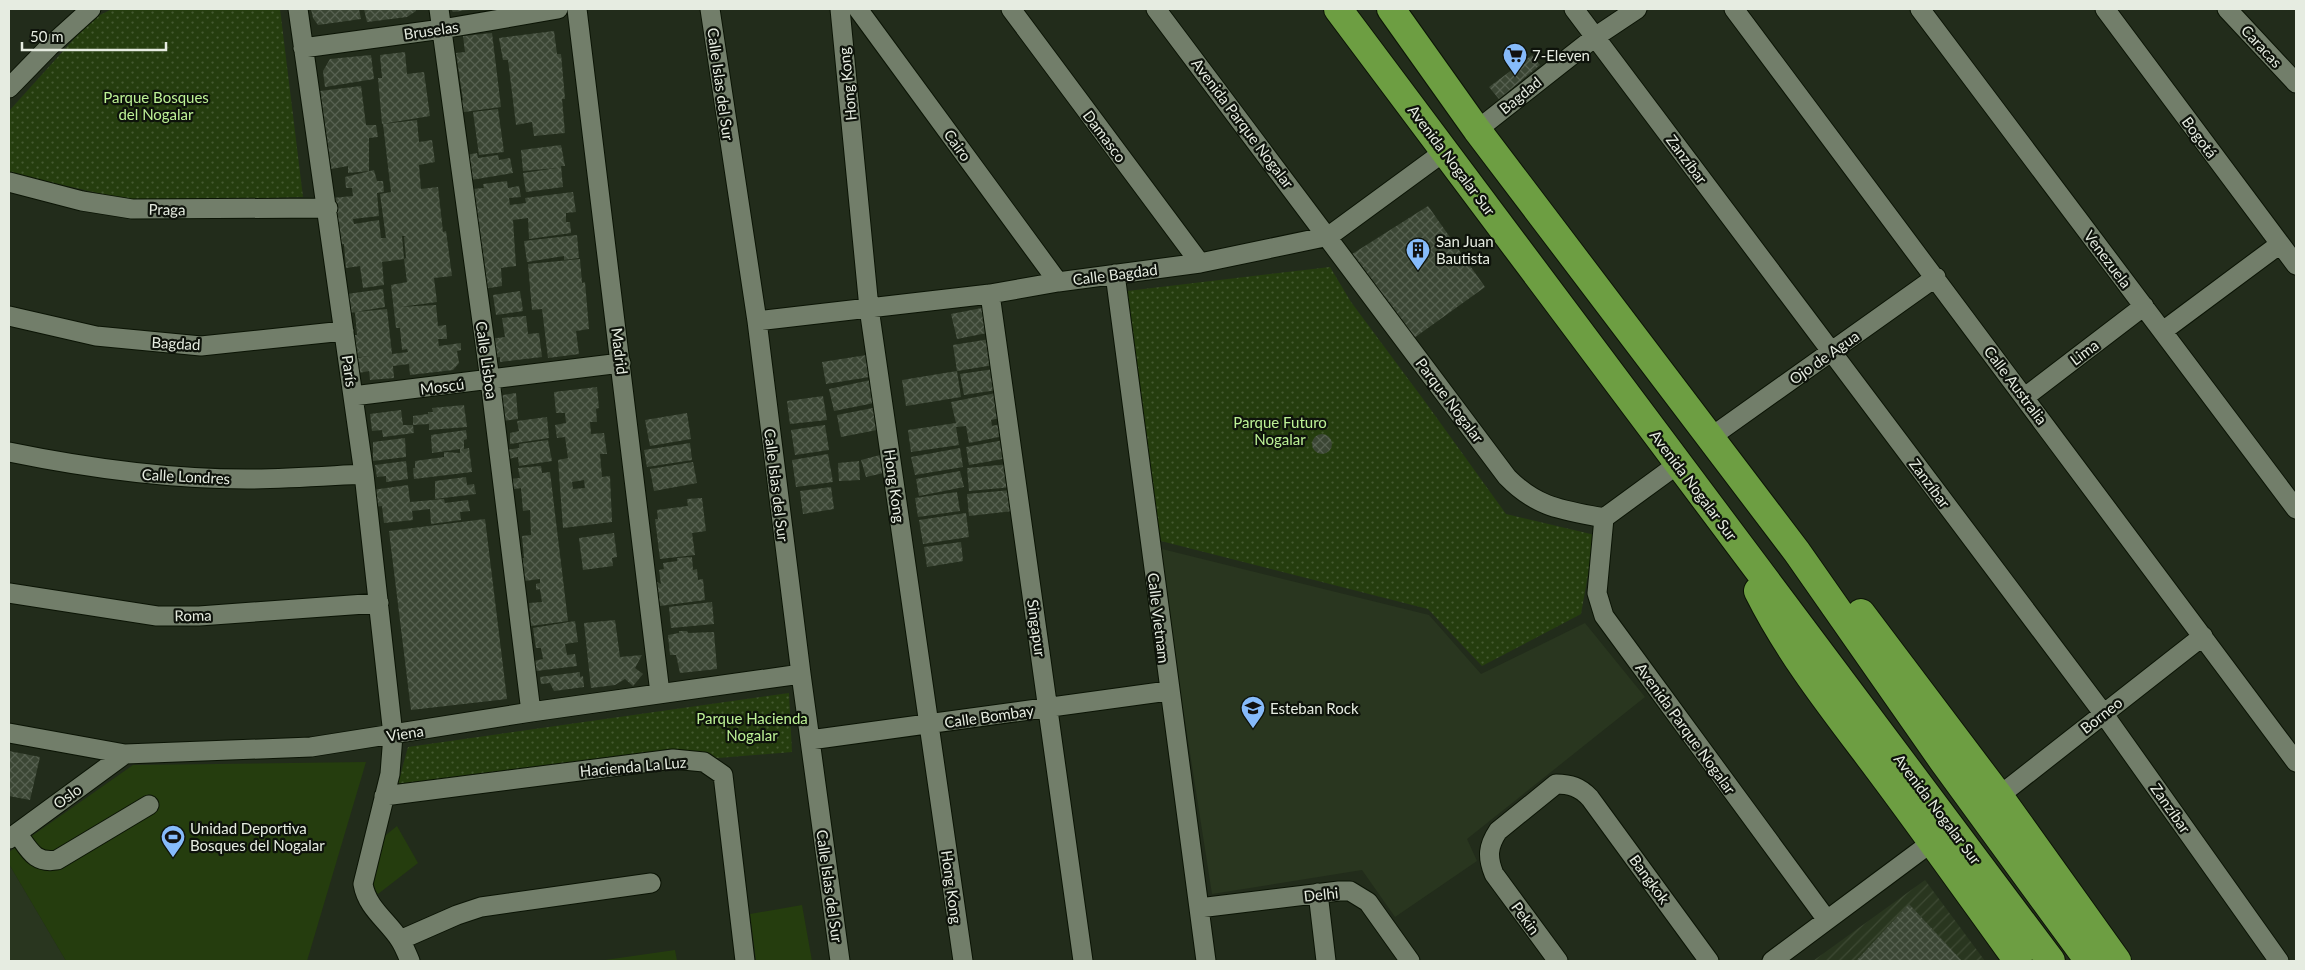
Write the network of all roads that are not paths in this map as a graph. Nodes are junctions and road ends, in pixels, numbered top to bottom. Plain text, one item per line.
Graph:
1 (91, 9) edge
2 (298, 9) edge
3 (439, 9) edge
4 (558, 9) edge
5 (577, 9) edge
6 (710, 9) edge
7 (840, 9) edge
8 (858, 9) edge
9 (1011, 9) edge
10 (1156, 9) edge
11 (1338, 9) edge
12 (1391, 9) edge
13 (1574, 9) edge
14 (1636, 9) edge
15 (1734, 9) edge
16 (1920, 9) edge
17 (2105, 9) edge
18 (2227, 9) edge
19 (442, 29) junction
20 (1595, 37) junction
21 (304, 48) junction
22 (2296, 83) edge
23 (9, 88) edge
24 (1477, 130) junction
25 (1445, 151) junction
26 (9, 182) edge
27 (328, 208) junction
28 (1329, 236) junction
29 (2280, 244) junction
30 (1200, 263) junction
31 (2296, 265) edge
32 (1115, 274) junction
33 (1936, 277) junction
34 (1058, 282) junction
35 (990, 294) junction
36 (2144, 306) junction
37 (869, 308) junction
38 (9, 316) edge
39 (756, 321) junction
40 (344, 331) junction
41 (2162, 331) junction
42 (1831, 352) junction
43 (621, 364) junction
44 (490, 380) junction
45 (353, 396) junction
46 (2025, 397) junction
47 (1711, 437) junction
48 (9, 452) edge
49 (1678, 464) junction
50 (364, 474) junction
51 (2296, 509) edge
52 (1604, 518) junction
53 (1742, 550) junction
54 (1797, 552) junction
55 (9, 593) edge
56 (379, 603) junction
57 (2203, 636) junction
58 (801, 674) junction
59 (1168, 692) junction
60 (660, 693) junction
61 (1048, 708) junction
62 (531, 712) junction
63 (2103, 713) junction
64 (929, 724) junction
65 (9, 733) edge
66 (394, 735) junction
67 (810, 740) junction
68 (125, 754) junction
69 (2296, 762) edge
70 (384, 796) junction
71 (1999, 796) junction
72 (1590, 798) joint
73 (149, 805) dead end
74 (13, 836) edge
75 (1932, 842) junction
76 (651, 883) dead end
77 (1318, 893) junction
78 (1199, 908) junction
79 (2024, 912) dead end
80 (1828, 920) junction
81 (400, 940) junction
82 (2109, 960) edge
83 (410, 961) edge
84 (745, 961) edge
85 (840, 961) edge
86 (963, 961) edge
87 (1083, 961) edge
88 (1206, 961) edge
89 (1326, 961) edge
90 (1410, 961) edge
91 (1558, 961) edge
92 (1709, 961) edge
93 (1772, 961) edge
94 (2018, 961) edge
95 (2051, 961) edge
96 (2064, 961) edge
97 (2279, 961) edge

1 - 23 street
2 - 21 street, París
3 - 19 street, Calle Lisboa
4 - 19 street, Bruselas
5 - 43 street, Madrid
6 - 39 street, Calle Islas del Sur
7 - 37 street, Hong Kong
8 - 34 street, Cairo
9 - 30 street, Damasco
10 - 28 street, Avenida Parque Nogalar
11 - 25 highway, Avenida Nogalar Sur
12 - 24 highway, Avenida Nogalar Sur
13 - 20 street, Zanzíbar
14 - 20 street, Bagdad
15 - 33 street, Calle Australia
16 - 36 street, Venezuela
17 - 29 street, Bogotá
18 - 22 street, Caracas
19 - 21 street, Bruselas
19 - 44 street, Calle Lisboa
20 - 24 street, Bagdad
20 - 42 street, Zanzíbar
21 - 27 street, París
24 - 47 highway, Avenida Nogalar Sur
25 - 28 street, Calle Bagdad
25 - 49 highway, Avenida Nogalar Sur
26 - 27 street, Praga
27 - 40 street, París
28 - 30 street, Calle Bagdad
28 - 52 street, Parque Nogalar
29 - 31 street, Bogotá
29 - 41 street
30 - 32 street, Calle Bagdad
32 - 34 street, Calle Bagdad
32 - 59 street, Calle Vietnam
33 - 42 street, Ojo de Agua
33 - 46 street, Calle Australia
34 - 35 street, Calle Bagdad
35 - 37 street, Calle Bagdad
35 - 61 street, Singapur
36 - 41 street, Venezuela
36 - 46 street, Lima
37 - 39 street, Calle Bagdad
37 - 64 street, Hong Kong
38 - 40 street, Bagdad
39 - 58 street, Calle Islas del Sur
40 - 45 street, París
41 - 51 street, Venezuela
42 - 47 street, Ojo de Agua
42 - 63 street, Zanzíbar
43 - 44 street, Moscú
43 - 60 street, Madrid
44 - 45 street, Moscú
44 - 62 street, Calle Lisboa
45 - 50 street, París
46 - 57 street, Calle Australia
47 - 54 highway, Avenida Nogalar Sur
48 - 50 street, Calle Londres
49 - 52 street
49 - 53 highway, Avenida Nogalar Sur
50 - 56 street, París
52 - 80 street, Avenida Parque Nogalar
53 - 75 highway
53 - 95 highway, Avenida Nogalar Sur
54 - 71 highway
54 - 82 highway, Avenida Nogalar Sur
55 - 56 street, Roma
56 - 66 street, París
57 - 63 street, Borneo
57 - 69 street, Calle Australia
58 - 60 street, Viena
58 - 67 street, Calle Islas del Sur
59 - 61 street, Calle Bombay
59 - 78 street, Calle Vietnam
60 - 62 street, Viena
61 - 64 street, Calle Bombay
61 - 87 street, Singapur
62 - 66 street, Viena
63 - 71 street, Borneo
63 - 97 street, Zanzíbar
64 - 67 street, Calle Bombay
64 - 86 street, Hong Kong
65 - 68 street, Viena
66 - 68 street, Viena
66 - 70 street
67 - 85 street, Calle Islas del Sur
68 - 74 street, Oslo
70 - 81 street
70 - 84 street, Hacienda La Luz
71 - 82 highway
72 - 91 street, Pekin
72 - 92 street, Bangkok
73 - 74 street
75 - 80 street
75 - 94 highway
76 - 81 street
77 - 78 street, Delhi
77 - 89 street
77 - 90 street, Delhi
78 - 88 street, Calle Vietnam
79 - 96 street
80 - 93 street
81 - 83 street

